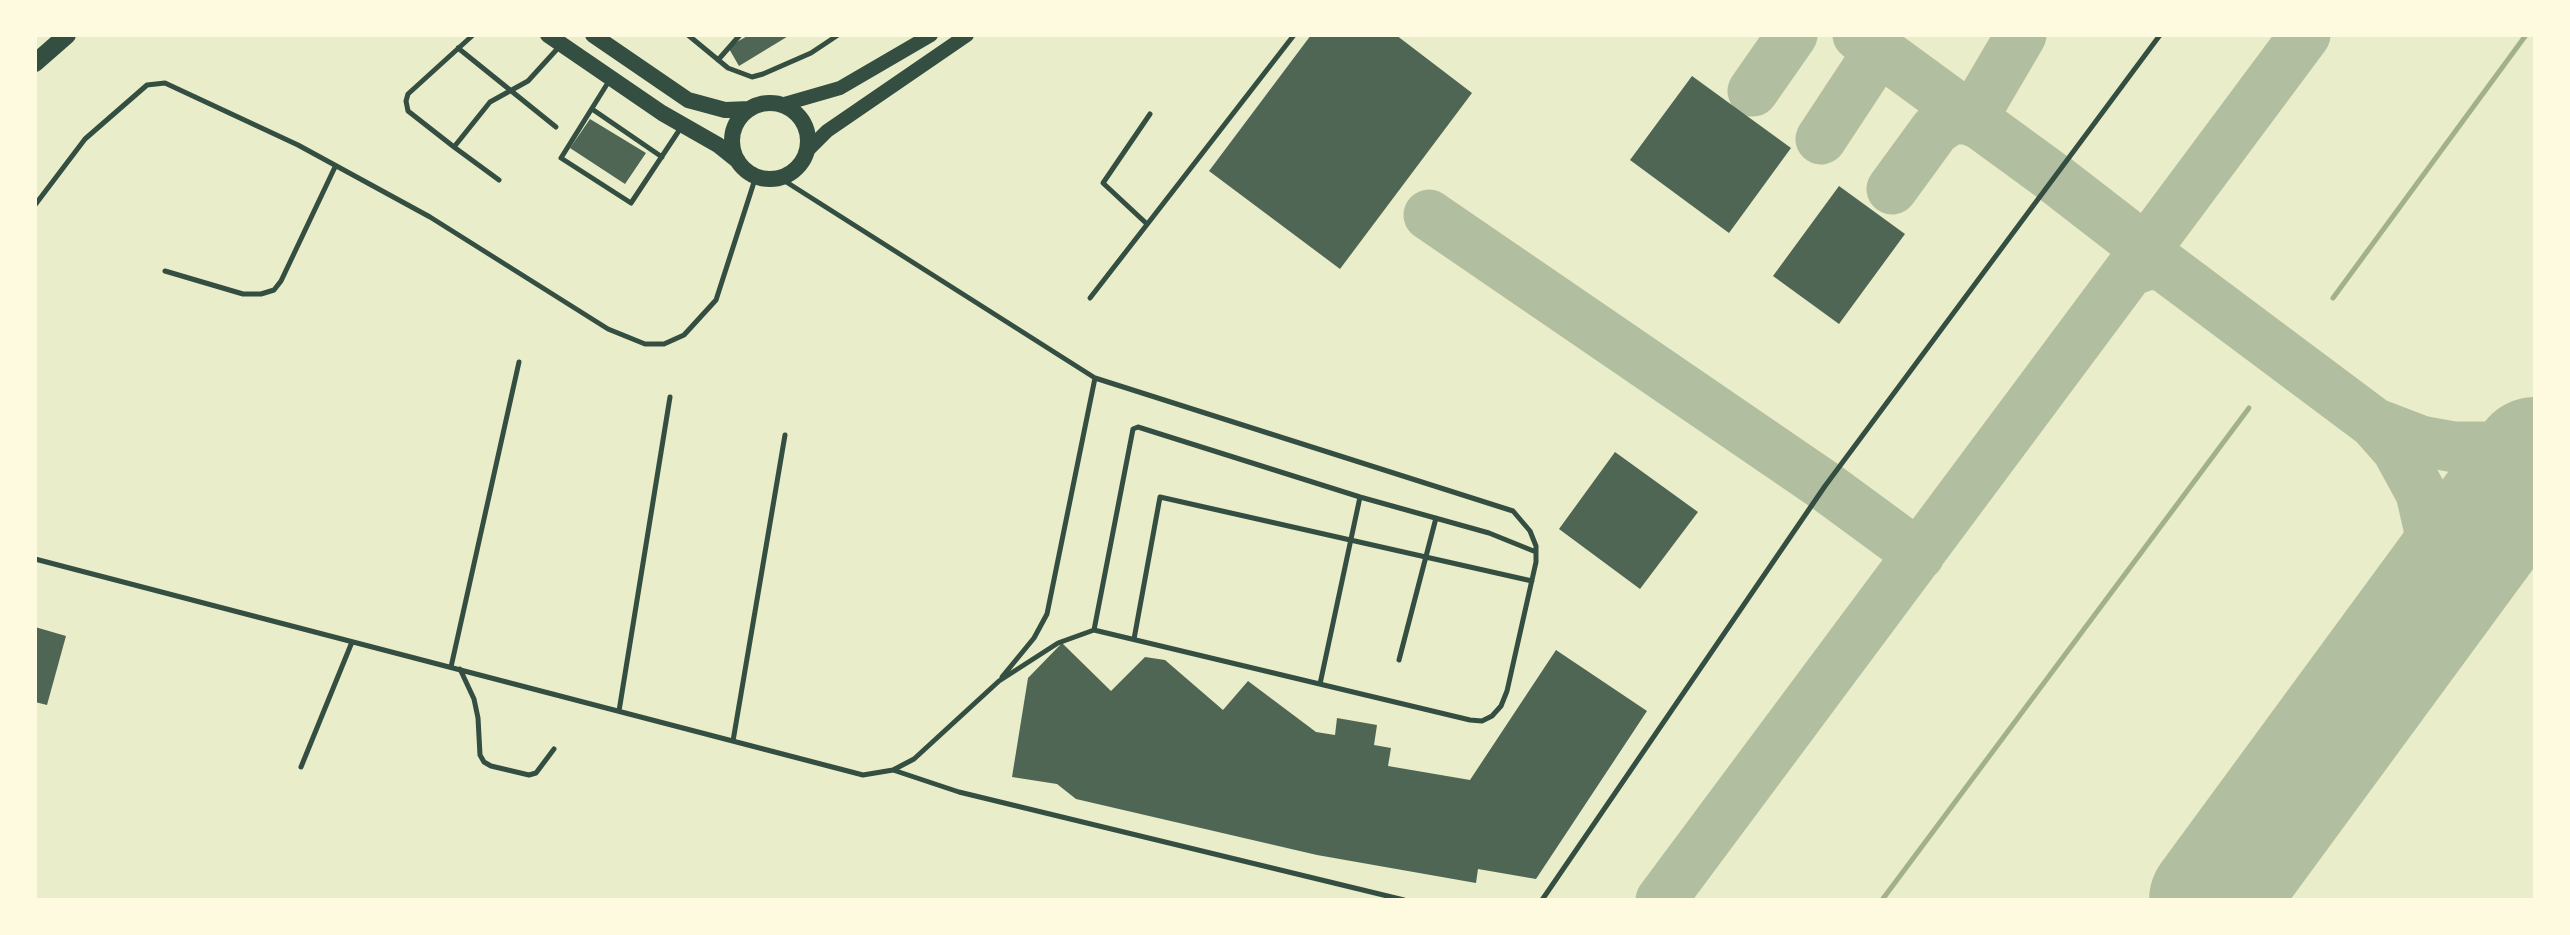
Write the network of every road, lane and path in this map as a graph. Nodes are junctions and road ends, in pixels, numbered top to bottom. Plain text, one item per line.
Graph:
1 (66, 35) edge
2 (473, 35) edge
3 (593, 35) edge
4 (688, 35) edge
5 (740, 35) edge
6 (838, 35) edge
7 (931, 35) edge
8 (967, 35) edge
9 (1294, 35) edge
10 (2160, 35) edge
11 (555, 40) edge
12 (458, 48) junction
13 (718, 60) junction
14 (35, 63) edge
15 (611, 78) junction
16 (511, 91) junction
17 (781, 105) junction
18 (592, 109) junction
19 (750, 109) junction
20 (1150, 114) dead end
21 (682, 126) junction
22 (556, 127) dead end
23 (454, 147) junction
24 (807, 151) junction
25 (662, 157) junction
26 (741, 164) junction
27 (335, 167) junction
28 (756, 176) junction
29 (780, 178) junction
30 (499, 180) dead end
31 (35, 205) edge
32 (1147, 224) junction
33 (165, 271) dead end
34 (1090, 298) dead end
35 (519, 362) dead end
36 (1095, 378) junction
37 (670, 397) dead end
38 (785, 435) dead end
39 (1360, 497) junction
40 (1436, 518) junction
41 (1350, 541) junction
42 (1536, 552) junction
43 (1426, 557) junction
44 (35, 559) edge
45 (1532, 581) junction
46 (1094, 630) junction
47 (1134, 639) junction
48 (352, 642) junction
49 (1399, 660) dead end
50 (452, 667) junction
51 (460, 669) junction
52 (999, 681) junction
53 (1320, 684) junction
54 (619, 711) junction
55 (733, 741) junction
56 (554, 749) dead end
57 (301, 767) dead end
58 (893, 770) junction
59 (1404, 900) edge
60 (1542, 900) edge

1 - 14 highway
2 - 12 lane
3 - 19 main road
4 - 13 lane
5 - 13 lane
6 - 13 lane
7 - 17 main road
8 - 24 main road
9 - 32 lane
10 - 60 lane
11 - 15 main road
11 - 16 lane
12 - 16 lane
12 - 23 lane
15 - 18 lane
15 - 21 main road
16 - 22 lane
16 - 23 lane
17 - 19 main road
17 - 24 main road
18 - 25 lane
18 - 25 lane
19 - 26 main road
20 - 32 lane
21 - 25 lane
21 - 26 main road
23 - 30 lane
24 - 29 main road
26 - 28 main road
27 - 28 lane
27 - 31 lane
27 - 33 lane
28 - 29 main road
29 - 36 lane
32 - 34 lane
35 - 50 lane
36 - 42 lane
36 - 52 lane
37 - 54 lane
38 - 55 lane
39 - 40 lane
39 - 41 lane
39 - 46 lane
40 - 42 lane
40 - 43 lane
41 - 43 lane
41 - 47 lane
41 - 53 lane
42 - 45 lane
43 - 45 lane
43 - 49 lane
44 - 48 lane
45 - 53 lane
46 - 47 lane
46 - 52 lane
47 - 53 lane
48 - 50 lane
48 - 57 lane
50 - 51 lane
51 - 54 lane
51 - 56 lane
52 - 58 lane
54 - 55 lane
55 - 58 lane
58 - 59 lane

